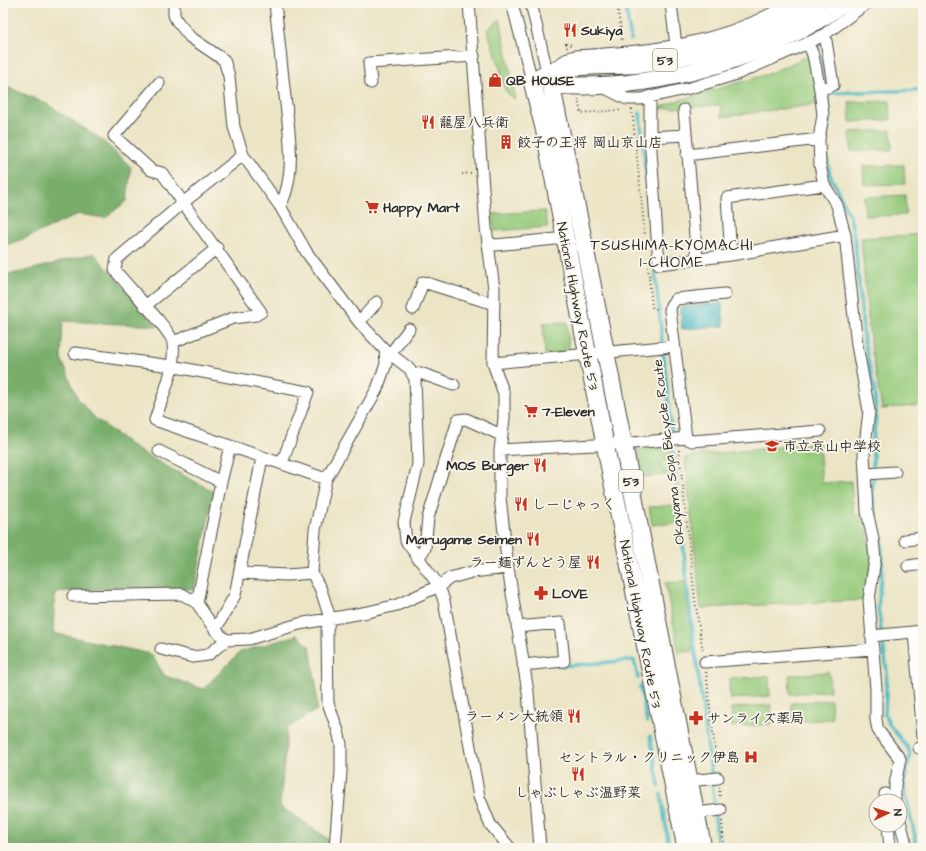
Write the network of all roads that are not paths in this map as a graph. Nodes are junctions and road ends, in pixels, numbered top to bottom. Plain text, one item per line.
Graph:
1 (174, 3) edge
2 (275, 3) edge
3 (469, 3) edge
4 (512, 3) edge
5 (531, 3) edge
6 (671, 3) edge
7 (816, 3) edge
8 (844, 3) edge
9 (867, 3) edge
10 (807, 29) edge
11 (676, 46) junction
12 (474, 56) junction
13 (549, 78) junction
14 (532, 81) junction
15 (159, 83) dead end
16 (371, 84) dead end
17 (599, 85) junction
18 (575, 87) junction
19 (824, 89) junction
20 (650, 96) junction
21 (684, 110) dead end
22 (557, 114) junction
23 (685, 135) junction
24 (650, 137) junction
25 (819, 139) junction
26 (243, 155) junction
27 (687, 155) junction
28 (824, 185) junction
29 (184, 202) junction
30 (280, 206) junction
31 (845, 234) junction
32 (566, 238) junction
33 (488, 242) junction
34 (217, 248) junction
35 (731, 255) junction
36 (697, 260) junction
37 (725, 294) dead end
38 (377, 302) dead end
39 (494, 304) junction
40 (145, 306) junction
41 (413, 309) dead end
42 (359, 322) junction
43 (409, 329) dead end
44 (174, 342) junction
45 (665, 347) junction
46 (388, 352) junction
47 (605, 352) junction
48 (75, 353) dead end
49 (588, 355) junction
50 (492, 363) junction
51 (171, 366) junction
52 (412, 374) junction
53 (454, 385) dead end
54 (820, 431) dead end
55 (501, 435) junction
56 (677, 439) junction
57 (624, 443) junction
58 (605, 444) junction
59 (230, 446) junction
60 (500, 450) junction
61 (160, 451) dead end
62 (262, 458) junction
63 (282, 463) junction
64 (895, 472) dead end
65 (870, 474) junction
66 (326, 479) junction
67 (220, 482) junction
68 (923, 538) edge
69 (905, 540) dead end
70 (418, 559) junction
71 (923, 564) edge
72 (908, 566) dead end
73 (508, 568) junction
74 (240, 573) junction
75 (312, 573) junction
76 (439, 586) junction
77 (73, 596) dead end
78 (197, 603) junction
79 (330, 618) junction
80 (517, 627) junction
81 (215, 630) junction
82 (919, 631) edge
83 (872, 636) junction
84 (226, 640) junction
85 (161, 649) dead end
86 (873, 650) junction
87 (705, 662) road end
88 (523, 665) junction
89 (923, 736) edge
90 (714, 778) road end
91 (688, 781) junction
92 (895, 793) edge
93 (717, 810) road end
94 (696, 813) junction
95 (889, 833) edge
96 (903, 833) edge
97 (336, 848) edge
98 (510, 848) edge
99 (540, 848) edge
100 (686, 848) edge
101 (703, 848) edge
102 (890, 848) edge
103 (907, 848) edge

1 - 26 street
2 - 30 street
3 - 12 street
4 - 14 street
5 - 13 street
6 - 11 street
7 - 10 highway, 53
8 - 10 highway, 53
9 - 10 street
10 - 11 street
10 - 13 highway, 53
10 - 17 highway, 53
10 - 19 street
10 - 19 street
10 - 20 street
11 - 13 street
12 - 16 street
12 - 33 street
13 - 14 highway, 53
13 - 18 highway, 53
13 - 22 highway, 53
14 - 32 highway, National Highway Route 53 / 53
15 - 29 street
17 - 18 highway, 53
17 - 20 street
18 - 22 highway
19 - 25 street
20 - 24 street
21 - 23 street
22 - 47 highway, National Highway Route 53 / 53
23 - 24 street
23 - 27 street
24 - 36 street
25 - 27 street
25 - 28 street
26 - 29 street
26 - 30 street
27 - 36 street
28 - 31 street
28 - 35 street
29 - 34 street
29 - 40 street
30 - 42 street
31 - 35 street
31 - 65 street
32 - 33 street
32 - 49 highway, National Highway Route 53 / 53
33 - 39 street
34 - 40 street
34 - 44 street
35 - 36 street
37 - 45 street
38 - 42 street
39 - 41 street
39 - 50 street
40 - 44 street
42 - 46 street
43 - 46 street
44 - 51 street
45 - 47 street
45 - 56 street
46 - 52 street
46 - 66 street
47 - 49 street
47 - 57 highway, National Highway Route 53 / 53
48 - 51 street
49 - 50 street
49 - 58 highway, National Highway Route 53 / 53
50 - 55 street
51 - 59 street
51 - 63 street
52 - 53 street
52 - 70 street
54 - 56 street
55 - 60 street
55 - 70 street
56 - 57 street
57 - 58 street
57 - 91 highway, National Highway Route 53 / 53
58 - 60 street
58 - 100 highway, National Highway Route 53 / 53
59 - 62 street
59 - 67 street
60 - 73 street
61 - 67 street
62 - 63 street
62 - 74 street
63 - 66 street
64 - 65 street
65 - 83 street
66 - 75 street
67 - 78 street
68 - 69 street
70 - 76 street
71 - 72 street
73 - 76 street
73 - 80 street
74 - 75 street
74 - 81 street
75 - 79 street
76 - 79 street
76 - 98 street
77 - 78 street
78 - 81 street
79 - 84 street
79 - 97 street
80 - 88 street
80 - 88 street
81 - 84 street
82 - 83 street
82 - 89 street
83 - 86 street
84 - 85 street
86 - 87 street
86 - 92 street
88 - 99 street
90 - 91 street
91 - 94 highway, National Highway Route 53 / 53
93 - 94 street
94 - 101 highway, National Highway Route 53 / 53
95 - 102 street
96 - 103 street

